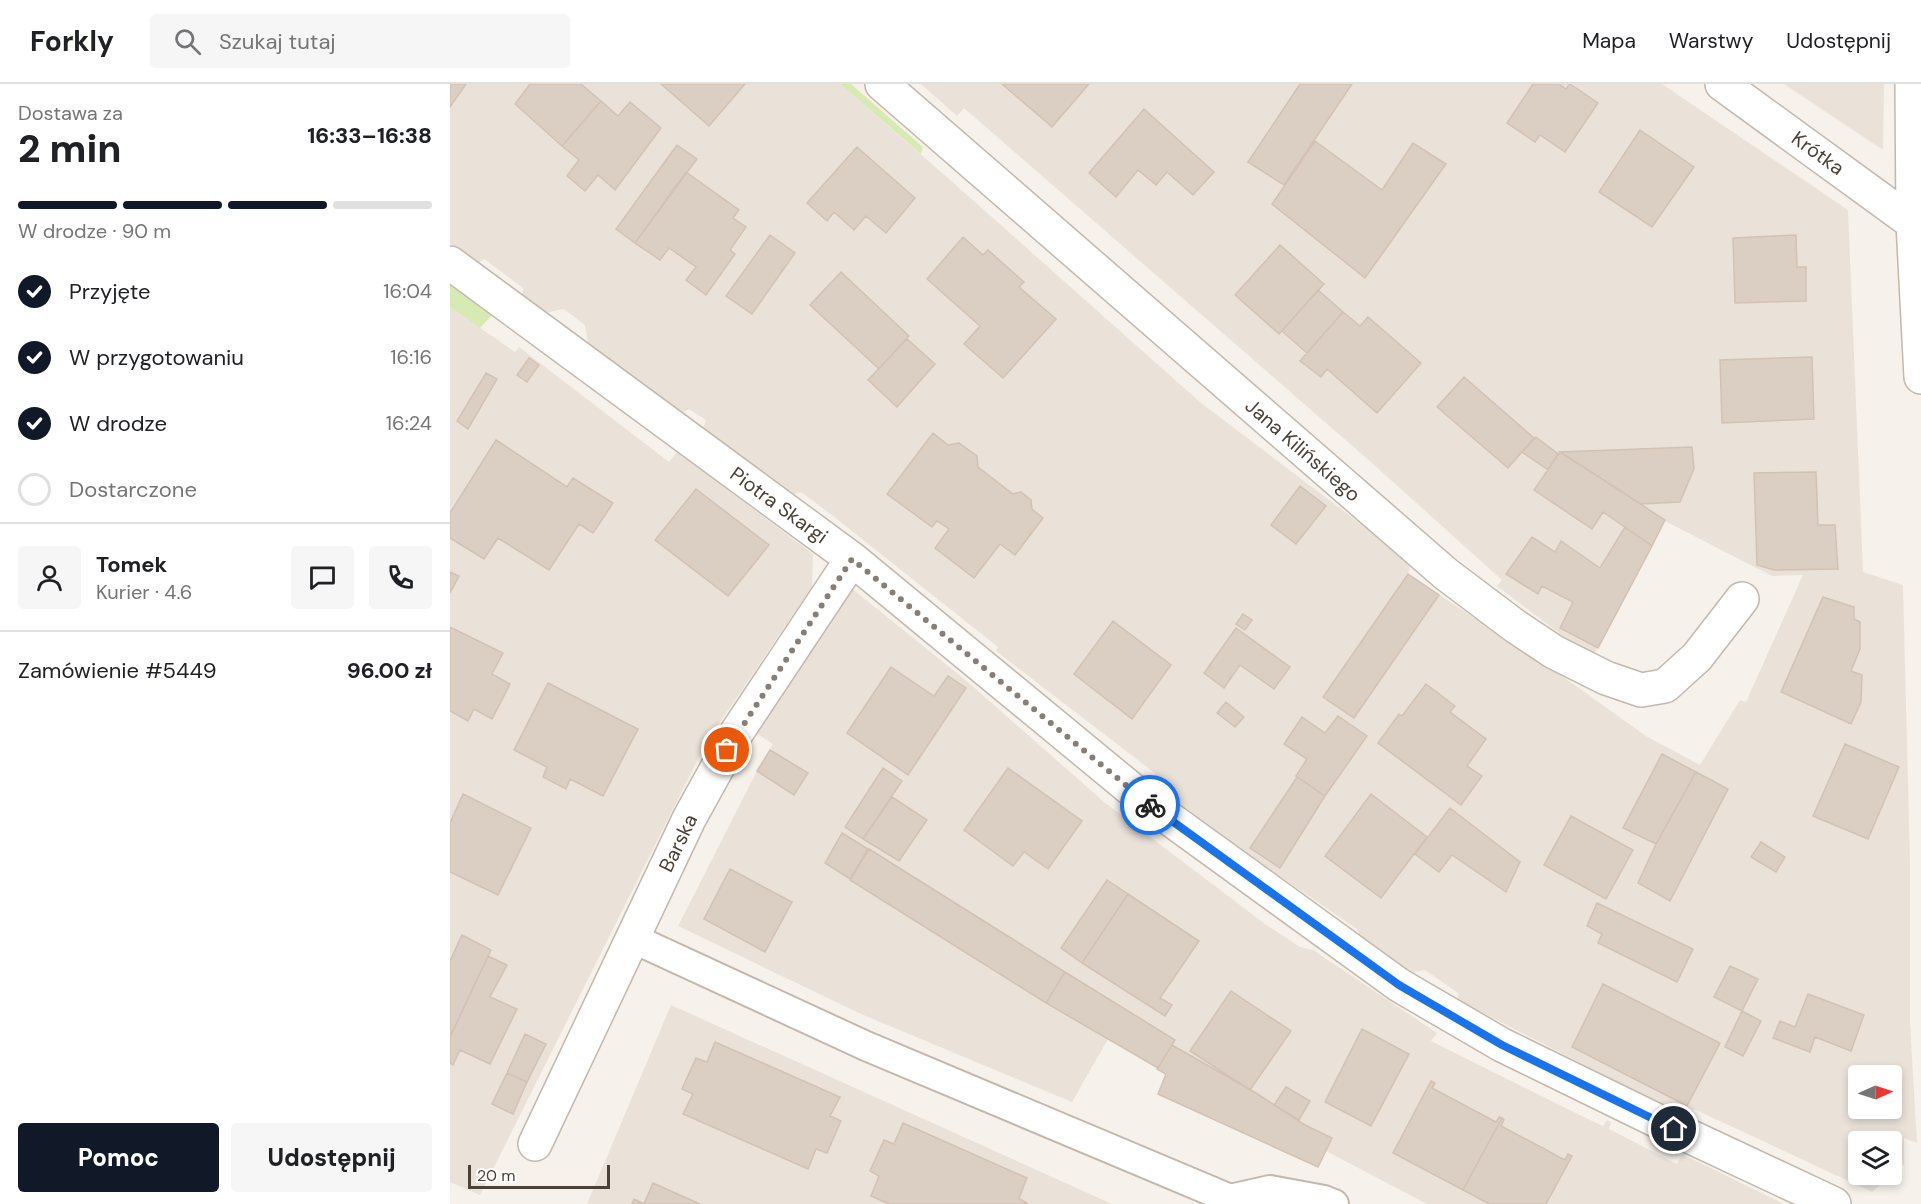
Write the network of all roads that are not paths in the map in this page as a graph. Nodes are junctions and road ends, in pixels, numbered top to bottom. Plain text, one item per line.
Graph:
1 (882, 84) edge
2 (1722, 84) edge
3 (1912, 84) edge
4 (1913, 222) junction
5 (450, 263) edge
6 (1921, 377) edge
7 (852, 559) junction
8 (1742, 599) dead end
9 (632, 938) junction
10 (535, 1144) dead end
11 (1334, 1204) edge
12 (1834, 1204) edge

1 - 8 street, Jana Kilińskiego
2 - 4 street, Krótka
3 - 4 street
4 - 6 street
5 - 7 street, Piotra Skargi
7 - 9 street, Barska
7 - 12 street, Piotra Skargi
9 - 10 street, Barska
9 - 11 lane

